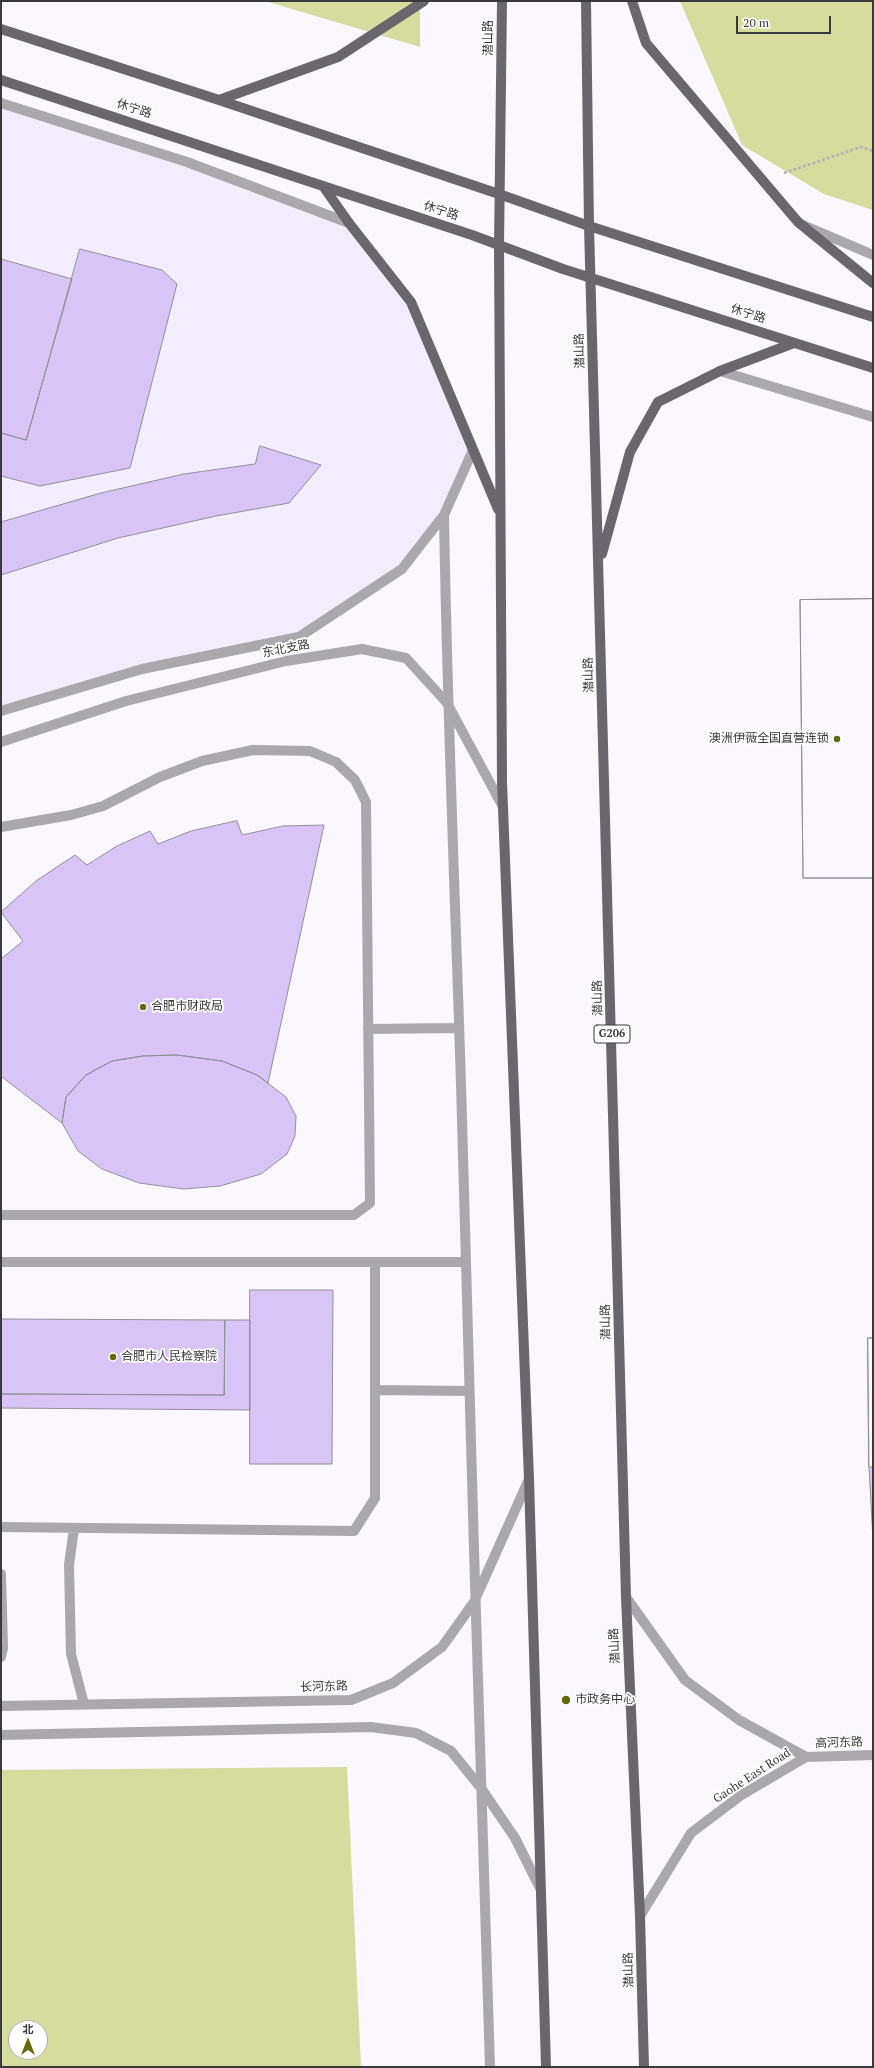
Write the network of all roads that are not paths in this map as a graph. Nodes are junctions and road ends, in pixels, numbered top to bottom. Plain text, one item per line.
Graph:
1 (424, 1) edge
2 (502, 1) edge
3 (586, 1) edge
4 (632, 1) edge
5 (1, 29) edge
6 (1, 80) edge
7 (218, 100) junction
8 (1, 104) edge
9 (323, 186) junction
10 (499, 194) junction
11 (798, 222) junction
12 (349, 223) junction
13 (589, 226) junction
14 (499, 245) junction
15 (873, 255) edge
16 (591, 278) junction
17 (873, 283) edge
18 (873, 317) edge
19 (794, 343) junction
20 (873, 368) edge
21 (720, 371) junction
22 (873, 416) edge
23 (473, 450) junction
24 (500, 514) junction
25 (444, 515) junction
26 (599, 563) junction
27 (447, 704) junction
28 (1, 712) edge
29 (1, 742) edge
30 (503, 807) junction
31 (1, 827) edge
32 (459, 1028) junction
33 (368, 1029) junction
34 (1, 1215) edge
35 (1, 1262) edge
36 (375, 1262) junction
37 (466, 1262) junction
38 (375, 1390) junction
39 (468, 1391) junction
40 (529, 1478) junction
41 (1, 1527) edge
42 (74, 1528) junction
43 (1, 1574) edge
44 (626, 1597) junction
45 (474, 1602) junction
46 (1, 1657) edge
47 (84, 1704) junction
48 (1, 1706) edge
49 (1, 1735) edge
50 (873, 1755) edge
51 (806, 1757) junction
52 (481, 1788) junction
53 (540, 1888) junction
54 (640, 1916) junction
55 (490, 2067) edge
56 (546, 2067) edge
57 (644, 2067) edge

1 - 7 main road
2 - 10 main road, 潜山路
3 - 13 main road, 潜山路 / G206
4 - 11 main road
5 - 7 main road
6 - 9 main road, 休宁路
7 - 10 main road
8 - 12 street
9 - 12 main road
9 - 14 main road, 休宁路
10 - 13 main road
10 - 14 main road, 潜山路
11 - 15 street
11 - 17 main road
12 - 23 main road
13 - 16 main road, 潜山路 / G206
13 - 18 main road
14 - 16 main road, 休宁路
14 - 24 main road, 潜山路
16 - 19 main road, 休宁路
16 - 26 main road, 潜山路 / G206
19 - 20 main road, 休宁路
19 - 21 main road
21 - 22 street
21 - 26 main road
23 - 24 main road
23 - 25 street, 东北支路
24 - 30 main road, 潜山路
25 - 27 street
25 - 28 street, 东北支路
26 - 44 main road, 潜山路 / G206
27 - 29 street, 东北支路
27 - 30 street, 东北支路
27 - 32 street
30 - 40 main road, 潜山路
31 - 33 street
32 - 33 street
32 - 37 street
33 - 34 street
35 - 36 street
36 - 37 street
36 - 38 street
37 - 39 street
38 - 39 street
38 - 42 street
39 - 45 street
40 - 45 street, 长河东路
40 - 53 main road, 潜山路
41 - 42 street
42 - 47 street
43 - 46 street
44 - 51 street, Gaohe East Road
44 - 54 main road, 潜山路 / G206
45 - 47 street, 长河东路
45 - 52 street
47 - 48 street, 长河东路
49 - 52 street
50 - 51 street, 高河东路
51 - 54 street, Gaohe East Road
52 - 53 street
52 - 55 street
53 - 56 main road, 潜山路
54 - 57 main road, 潜山路 / G206

